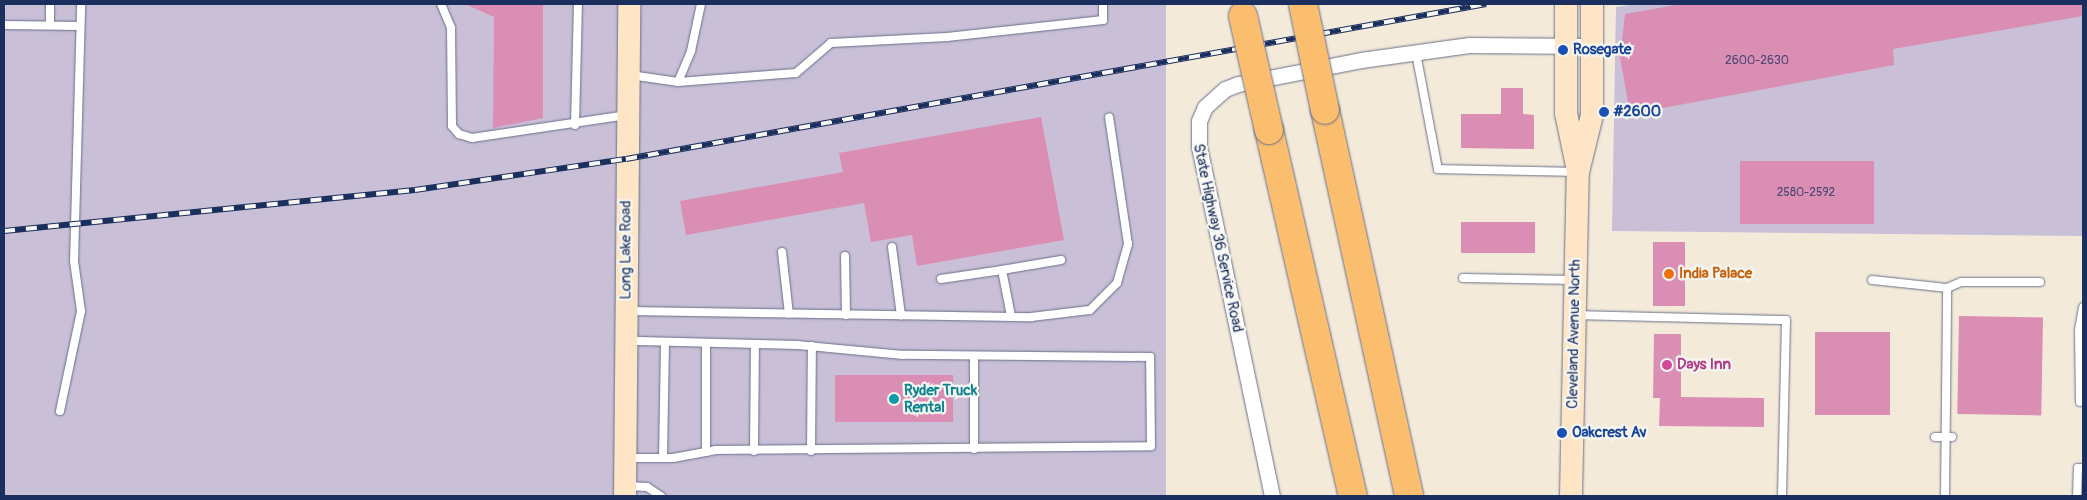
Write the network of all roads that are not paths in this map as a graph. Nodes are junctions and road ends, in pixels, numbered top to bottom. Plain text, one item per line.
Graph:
1 (50, 4) edge
2 (81, 4) edge
3 (442, 4) edge
4 (578, 4) edge
5 (628, 4) edge
6 (700, 4) edge
7 (1103, 4) edge
8 (1303, 4) edge
9 (1566, 4) edge
10 (1592, 4) edge
11 (1242, 10) edge
12 (4, 24) edge
13 (50, 25) junction
14 (80, 26) junction
15 (1566, 46) junction
16 (1592, 46) junction
17 (1416, 53) junction
18 (628, 75) junction
19 (678, 82) junction
20 (627, 115) junction
21 (1109, 117) dead end
22 (575, 125) junction
23 (1578, 172) junction
24 (892, 247) dead end
25 (782, 252) dead end
26 (845, 256) dead end
27 (1061, 260) dead end
28 (1002, 270) junction
29 (1463, 278) dead end
30 (941, 280) dead end
31 (1576, 280) junction
32 (1872, 280) dead end
33 (2040, 282) dead end
34 (1947, 288) junction
35 (2083, 307) edge
36 (626, 311) junction
37 (789, 314) junction
38 (846, 315) junction
39 (901, 315) junction
40 (1575, 315) junction
41 (1011, 316) junction
42 (626, 341) junction
43 (665, 342) junction
44 (706, 343) junction
45 (755, 344) junction
46 (812, 346) junction
47 (974, 356) junction
48 (2080, 402) dead end
49 (60, 411) dead end
50 (1935, 437) dead end
51 (1948, 439) junction
52 (974, 449) junction
53 (754, 451) junction
54 (811, 451) junction
55 (706, 452) junction
56 (625, 458) junction
57 (663, 458) junction
58 (2083, 468) edge
59 (625, 491) edge
60 (661, 496) edge
61 (1272, 496) edge
62 (1353, 496) edge
63 (1409, 496) edge
64 (1571, 496) edge
65 (1782, 496) edge
66 (1945, 496) edge
67 (2077, 496) edge

1 - 13 lane
2 - 14 lane
3 - 22 lane
4 - 22 lane
5 - 18 street, Long Lake Road
6 - 19 lane
7 - 19 lane
8 - 63 highway, bridge
9 - 15 street, Cleveland Avenue North
10 - 16 street, Cleveland Avenue North
11 - 62 highway, bridge
12 - 13 lane
13 - 14 lane
14 - 49 lane
15 - 16 street, State Highway 36 Service Road
15 - 17 street, State Highway 36 Service Road
15 - 23 street, Cleveland Avenue North
16 - 23 street, Cleveland Avenue North
17 - 23 lane
17 - 61 street, State Highway 36 Service Road
18 - 19 lane
18 - 20 street, Long Lake Road
20 - 22 lane
20 - 36 street, Long Lake Road
21 - 41 lane
23 - 31 street, Cleveland Avenue North
24 - 39 lane
25 - 37 lane
26 - 38 lane
27 - 28 lane
28 - 30 lane
28 - 41 lane
29 - 31 lane
31 - 40 street, Cleveland Avenue North
32 - 34 lane
33 - 34 lane
34 - 51 lane
35 - 48 lane
36 - 37 lane
36 - 42 street, Long Lake Road
37 - 38 lane
38 - 39 lane
39 - 41 lane
40 - 64 street, Cleveland Avenue North
40 - 65 lane
42 - 43 lane
42 - 56 street, Long Lake Road
43 - 44 lane
43 - 57 lane
44 - 45 lane
44 - 55 lane
45 - 46 lane
45 - 53 lane
46 - 47 lane
46 - 54 lane
47 - 52 lane
47 - 52 lane
50 - 51 lane
51 - 66 lane
52 - 54 lane
53 - 54 lane
53 - 55 lane
55 - 57 lane
56 - 57 lane
56 - 59 street, Long Lake Road
58 - 67 lane
59 - 60 lane

